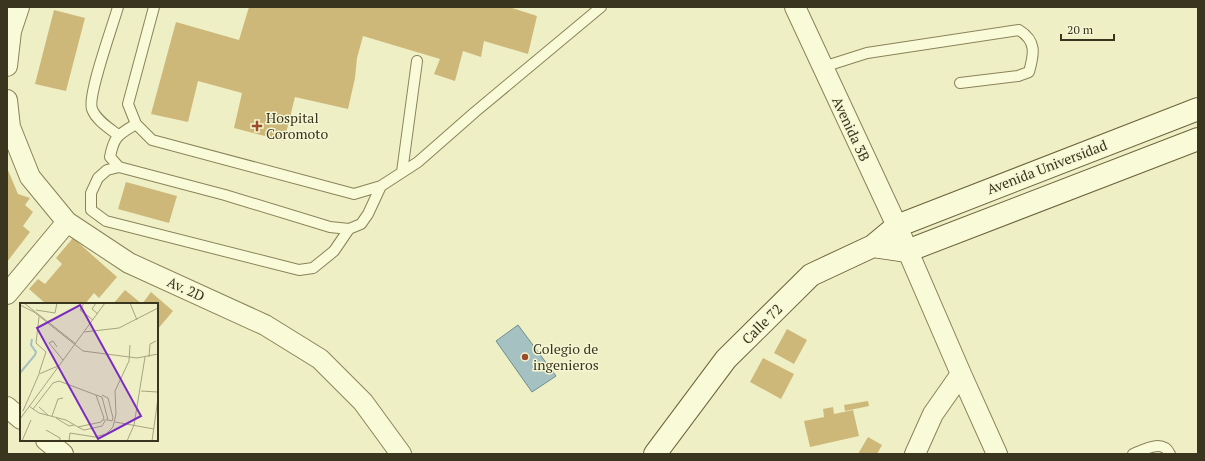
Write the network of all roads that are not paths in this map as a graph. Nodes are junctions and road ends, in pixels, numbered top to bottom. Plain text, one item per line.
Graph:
1 (19, 7) edge
2 (118, 7) edge
3 (154, 7) edge
4 (601, 7) edge
5 (798, 10) edge
6 (417, 61) dead end
7 (7, 66) edge
8 (823, 67) junction
9 (960, 83) dead end
10 (7, 100) edge
11 (1198, 109) edge
12 (136, 124) junction
13 (118, 135) junction
14 (1198, 139) edge
15 (119, 167) junction
16 (402, 172) junction
17 (381, 186) junction
18 (67, 222) junction
19 (896, 226) junction
20 (349, 229) junction
21 (873, 246) junction
22 (907, 250) junction
23 (7, 294) edge
24 (961, 374) junction
25 (7, 408) edge
26 (20, 418) edge
27 (47, 441) edge
28 (63, 454) edge
29 (401, 454) edge
30 (655, 454) edge
31 (915, 454) edge
32 (997, 454) edge
33 (1133, 454) edge
34 (1170, 454) edge

1 - 7 street
2 - 13 lane
3 - 12 lane
4 - 16 lane
5 - 8 street, Avenida 3B
6 - 16 lane
8 - 9 lane
8 - 19 street, Avenida 3B
10 - 18 street, Av. 2D
11 - 19 street, Avenida Universidad
12 - 13 lane
12 - 17 lane
13 - 15 lane
14 - 22 street, Avenida Universidad
15 - 20 lane
15 - 20 lane
16 - 17 lane
17 - 20 lane
18 - 23 street
18 - 29 street, Av. 2D
19 - 21 street, Calle 72
19 - 22 street, Avenida 3B
21 - 22 street
21 - 30 street, Calle 72
22 - 24 street, Avenida 3B
24 - 31 street
24 - 32 street, Avenida 3B
25 - 26 street
27 - 28 street
33 - 34 lane

